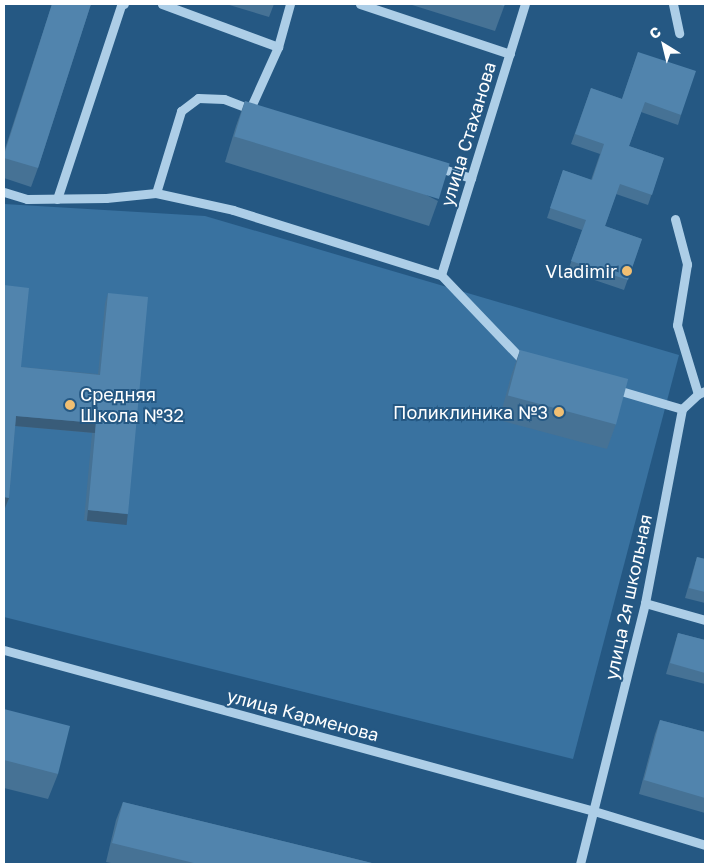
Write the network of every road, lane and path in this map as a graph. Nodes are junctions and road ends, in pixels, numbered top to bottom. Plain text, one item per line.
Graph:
1 (124, 4) edge
2 (162, 4) edge
3 (290, 4) edge
4 (360, 4) edge
5 (525, 4) edge
6 (673, 4) edge
7 (679, 33) dead end
8 (278, 47) junction
9 (510, 54) junction
10 (250, 109) junction
11 (266, 115) edge
12 (424, 164) edge
13 (471, 178) junction
14 (4, 192) edge
15 (156, 194) junction
16 (57, 198) junction
17 (674, 219) dead end
18 (441, 275) junction
19 (535, 366) edge
20 (607, 387) edge
21 (702, 392) edge
22 (682, 408) junction
23 (646, 603) junction
24 (705, 620) edge
25 (4, 650) edge
26 (594, 812) junction
27 (705, 845) edge
28 (580, 864) edge

1 - 16 street
2 - 8 street
3 - 8 street
4 - 9 street
5 - 9 street, улица Стаханова
6 - 7 street
8 - 10 street
9 - 13 street, улица Стаханова
10 - 11 street
10 - 15 street
12 - 13 street
13 - 18 street, улица Стаханова
14 - 16 street
15 - 16 street
15 - 18 street
17 - 21 street
18 - 19 street
20 - 22 street
21 - 22 street
22 - 23 street, улица 2я школьная
23 - 24 street
23 - 26 street, улица 2я школьная
25 - 26 street, улица Карменова
26 - 27 street, улица Карменова
26 - 28 street, улица 2я школьная

